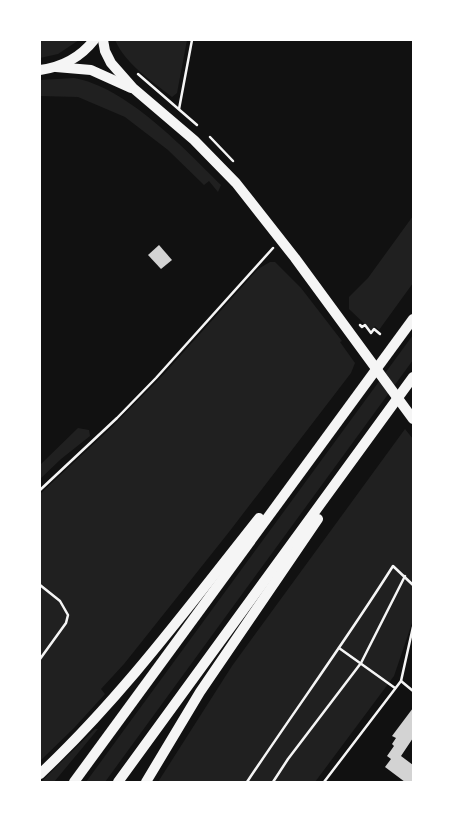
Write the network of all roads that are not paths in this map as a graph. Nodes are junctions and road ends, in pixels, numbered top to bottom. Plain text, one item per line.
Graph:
1 (94, 40) edge
2 (103, 40) edge
3 (56, 67) junction
4 (40, 70) edge
5 (133, 88) junction
6 (413, 319) edge
7 (413, 378) edge
8 (344, 414) junction
9 (413, 419) edge
10 (40, 774) edge
11 (74, 782) edge
12 (118, 782) edge
13 (146, 782) edge

1 - 3 main road
2 - 5 main road
3 - 4 main road
3 - 5 main road
5 - 9 main road
6 - 8 main road
7 - 12 main road
7 - 13 main road
8 - 10 main road
8 - 11 main road

